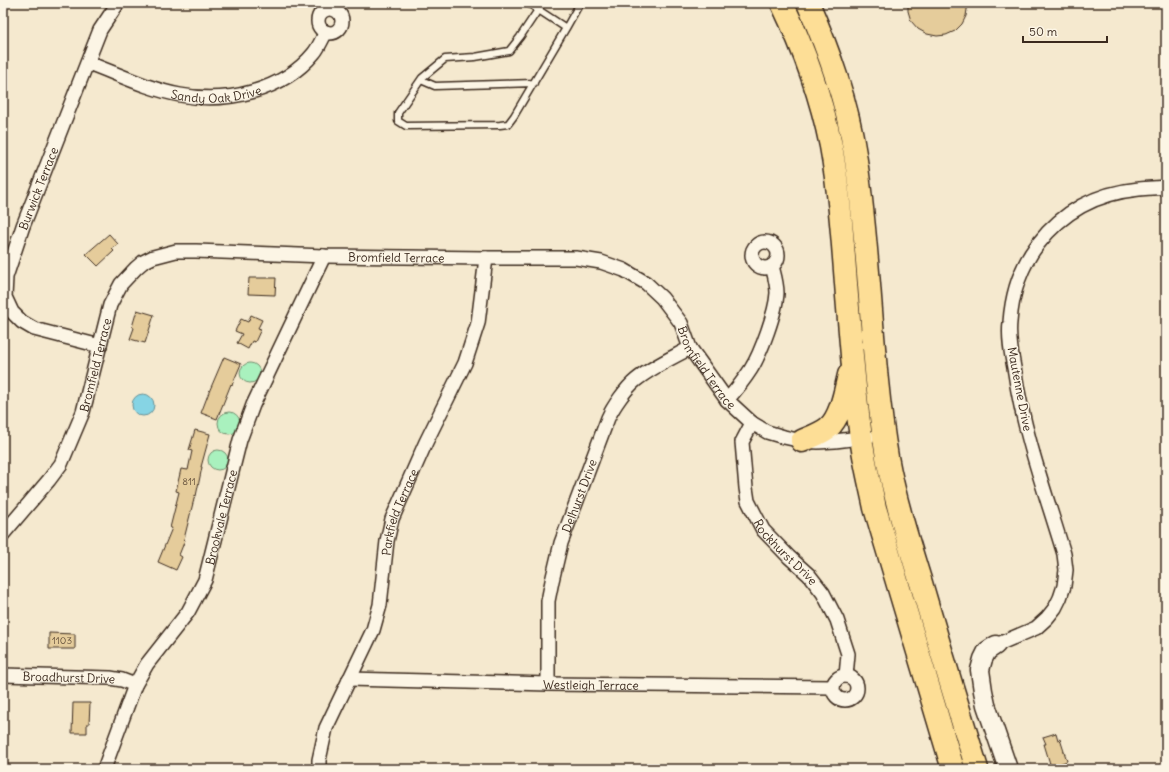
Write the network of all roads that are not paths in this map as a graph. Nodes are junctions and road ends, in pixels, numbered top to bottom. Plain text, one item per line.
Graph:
1 (118, 3) edge
2 (528, 3) edge
3 (580, 3) edge
4 (782, 3) edge
5 (808, 3) edge
6 (538, 10) junction
7 (566, 28) junction
8 (326, 32) dead end
9 (88, 63) junction
10 (421, 80) junction
11 (534, 83) junction
12 (1166, 187) edge
13 (324, 256) junction
14 (486, 258) junction
15 (772, 266) dead end
16 (100, 346) junction
17 (690, 348) junction
18 (852, 360) junction
19 (727, 400) junction
20 (752, 423) junction
21 (884, 435) junction
22 (861, 439) junction
23 (802, 441) junction
24 (3, 534) edge
25 (996, 645) joint
26 (3, 675) edge
27 (846, 676) junction
28 (349, 679) junction
29 (548, 684) junction
30 (135, 685) junction
31 (833, 687) junction
32 (104, 769) edge
33 (319, 769) edge
34 (953, 769) edge
35 (977, 769) edge
36 (1008, 769) edge

1 - 9 street, Burwick Terrace
2 - 6 lane
3 - 7 lane
4 - 18 highway
5 - 21 highway
6 - 7 lane
6 - 10 lane
7 - 11 lane
8 - 9 street, Sandy Oak Drive
9 - 16 street, Burwick Terrace
10 - 11 lane
10 - 11 lane
12 - 25 street, Mautenne Drive
13 - 14 street, Bromfield Terrace
13 - 16 street, Bromfield Terrace
13 - 30 street, Brookvale Terrace
14 - 17 street, Bromfield Terrace
14 - 28 street, Parkfield Terrace
15 - 19 street
16 - 24 street, Bromfield Terrace
17 - 19 street, Bromfield Terrace
17 - 29 street, Delhurst Drive
18 - 22 highway
18 - 23 highway
19 - 20 street, Bromfield Terrace
20 - 23 street, Bromfield Terrace
20 - 27 street, Rockhurst Drive
21 - 22 street, Bromfield Terrace
21 - 35 highway
22 - 23 street, Bromfield Terrace
22 - 34 highway
25 - 36 street
26 - 30 street, Broadhurst Drive
27 - 31 street
27 - 31 street
28 - 29 street, Westleigh Terrace
28 - 33 street, Parkfield Terrace
29 - 31 street, Westleigh Terrace
30 - 32 street, Brookvale Terrace

